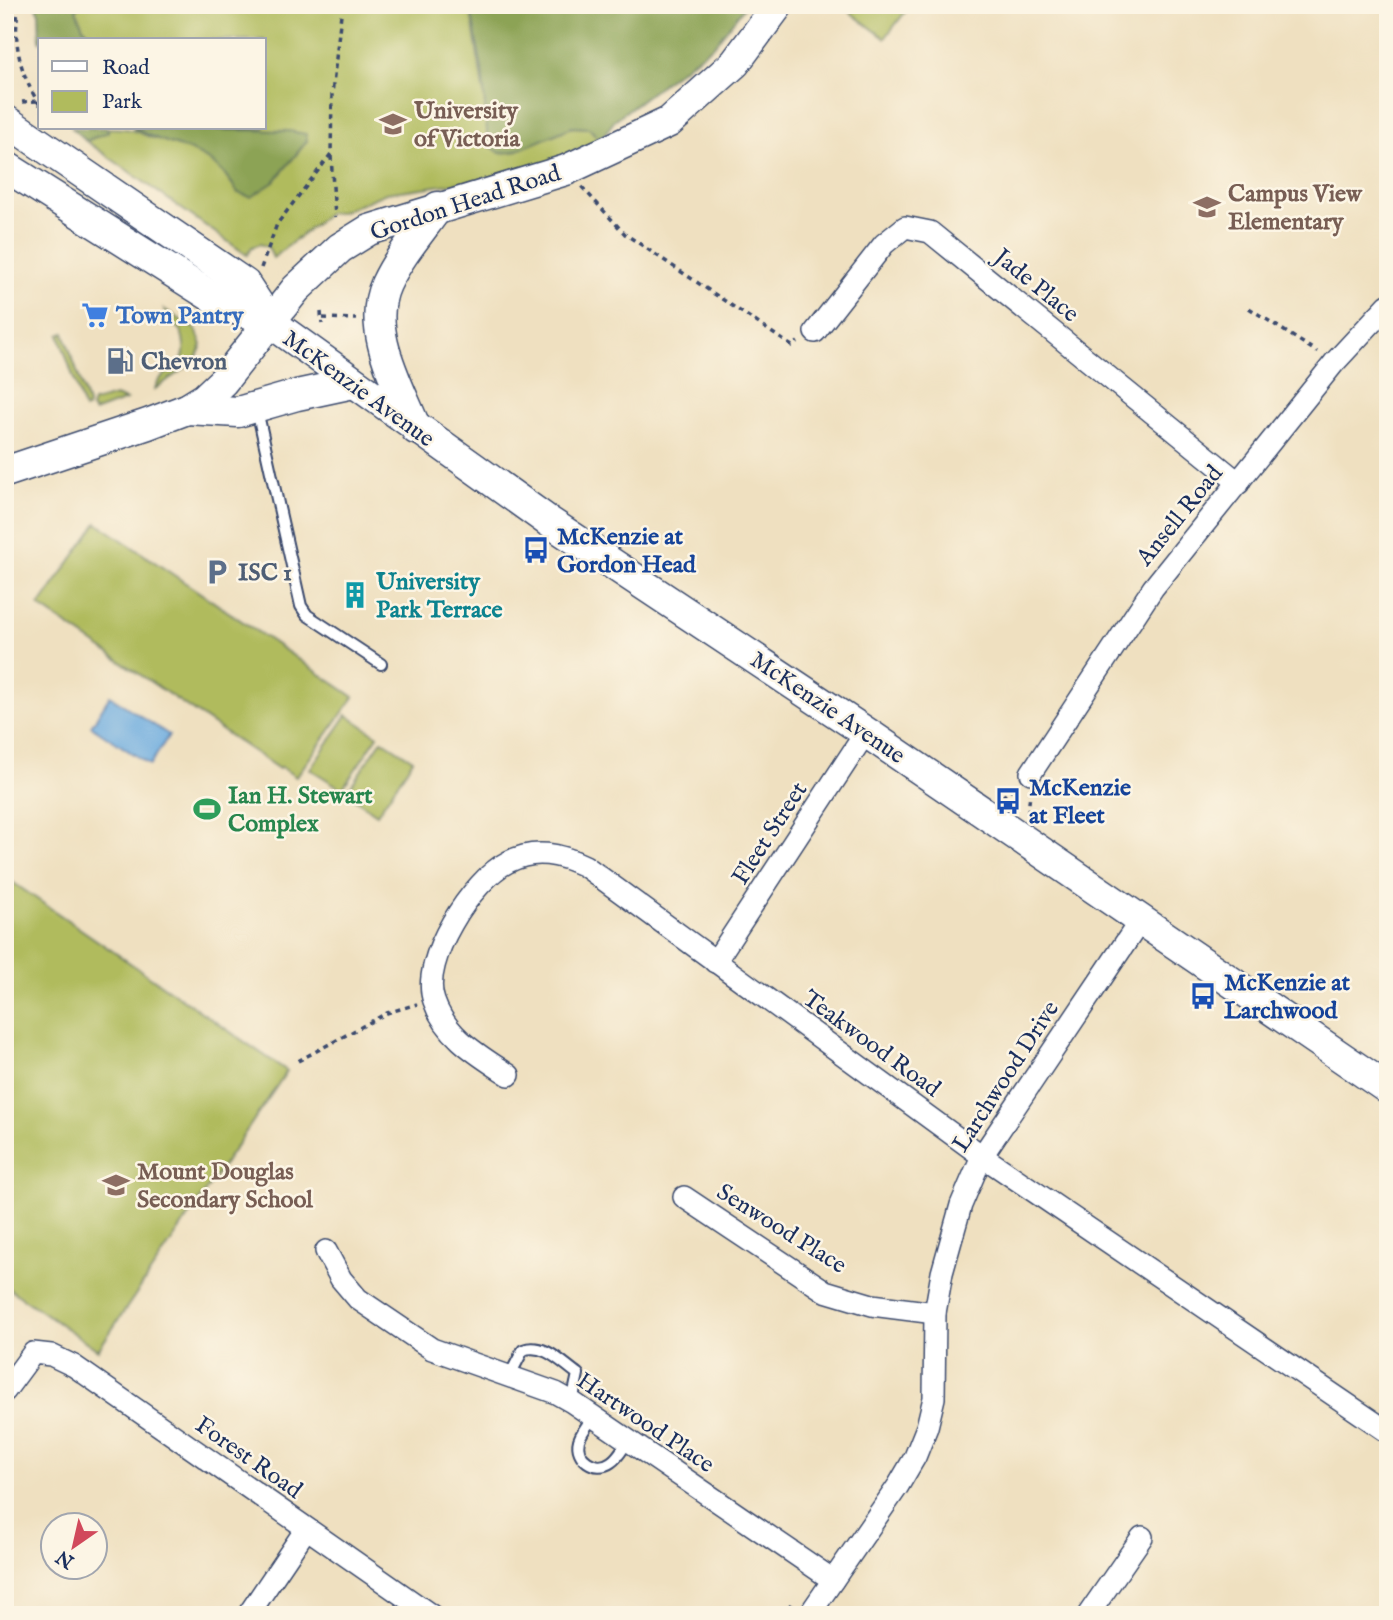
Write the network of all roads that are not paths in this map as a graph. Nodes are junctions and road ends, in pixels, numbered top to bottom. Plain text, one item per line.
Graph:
1 (778, 5) edge
2 (5, 120) edge
3 (5, 166) edge
4 (438, 207) junction
5 (1388, 305) edge
6 (270, 322) junction
7 (815, 332) road end
8 (354, 383) junction
9 (257, 407) junction
10 (187, 409) junction
11 (416, 429) junction
12 (5, 471) edge
13 (1239, 483) junction
14 (381, 664) dead end
15 (866, 732) junction
16 (1031, 773) road end
17 (1139, 921) junction
18 (715, 962) junction
19 (509, 1075) dead end
20 (1388, 1089) edge
21 (982, 1156) junction
22 (684, 1197) dead end
23 (326, 1251) dead end
24 (935, 1313) junction
25 (509, 1377) junction
26 (5, 1391) edge
27 (572, 1402) junction
28 (594, 1416) junction
29 (1388, 1432) edge
30 (628, 1440) junction
31 (306, 1529) junction
32 (1142, 1537) dead end
33 (833, 1580) junction
34 (248, 1615) edge
35 (431, 1615) edge
36 (809, 1615) edge
37 (1088, 1615) edge

1 - 4 main road, Gordon Head Road
2 - 6 main road, McKenzie Avenue
3 - 6 main road, McKenzie Avenue
4 - 6 main road, Gordon Head Road
4 - 11 main road
5 - 13 street, Ansell Road
6 - 8 main road, McKenzie Avenue
6 - 10 main road, Gordon Head Road
7 - 13 street, Jade Place
8 - 9 main road
8 - 11 main road, McKenzie Avenue
9 - 10 main road
9 - 14 lane
10 - 12 main road, Gordon Head Road
11 - 15 main road, McKenzie Avenue
13 - 16 street, Ansell Road
15 - 17 main road, McKenzie Avenue
15 - 18 street, Fleet Street
17 - 20 main road, McKenzie Avenue
17 - 21 street, Larchwood Drive
18 - 19 street, Teakwood Road
18 - 21 street, Teakwood Road
21 - 24 street, Larchwood Drive
21 - 29 street, Teakwood Road
22 - 24 street, Senwood Place
23 - 25 street, Hartwood Place
24 - 33 street, Larchwood Drive
25 - 27 street, Hartwood Place
25 - 27 lane
26 - 31 street, Forest Road
27 - 28 street, Hartwood Place
28 - 30 street, Hartwood Place
28 - 30 lane
30 - 33 street, Hartwood Place
31 - 34 street
31 - 35 street, Forest Road
32 - 37 street
33 - 36 street, Larchwood Drive

